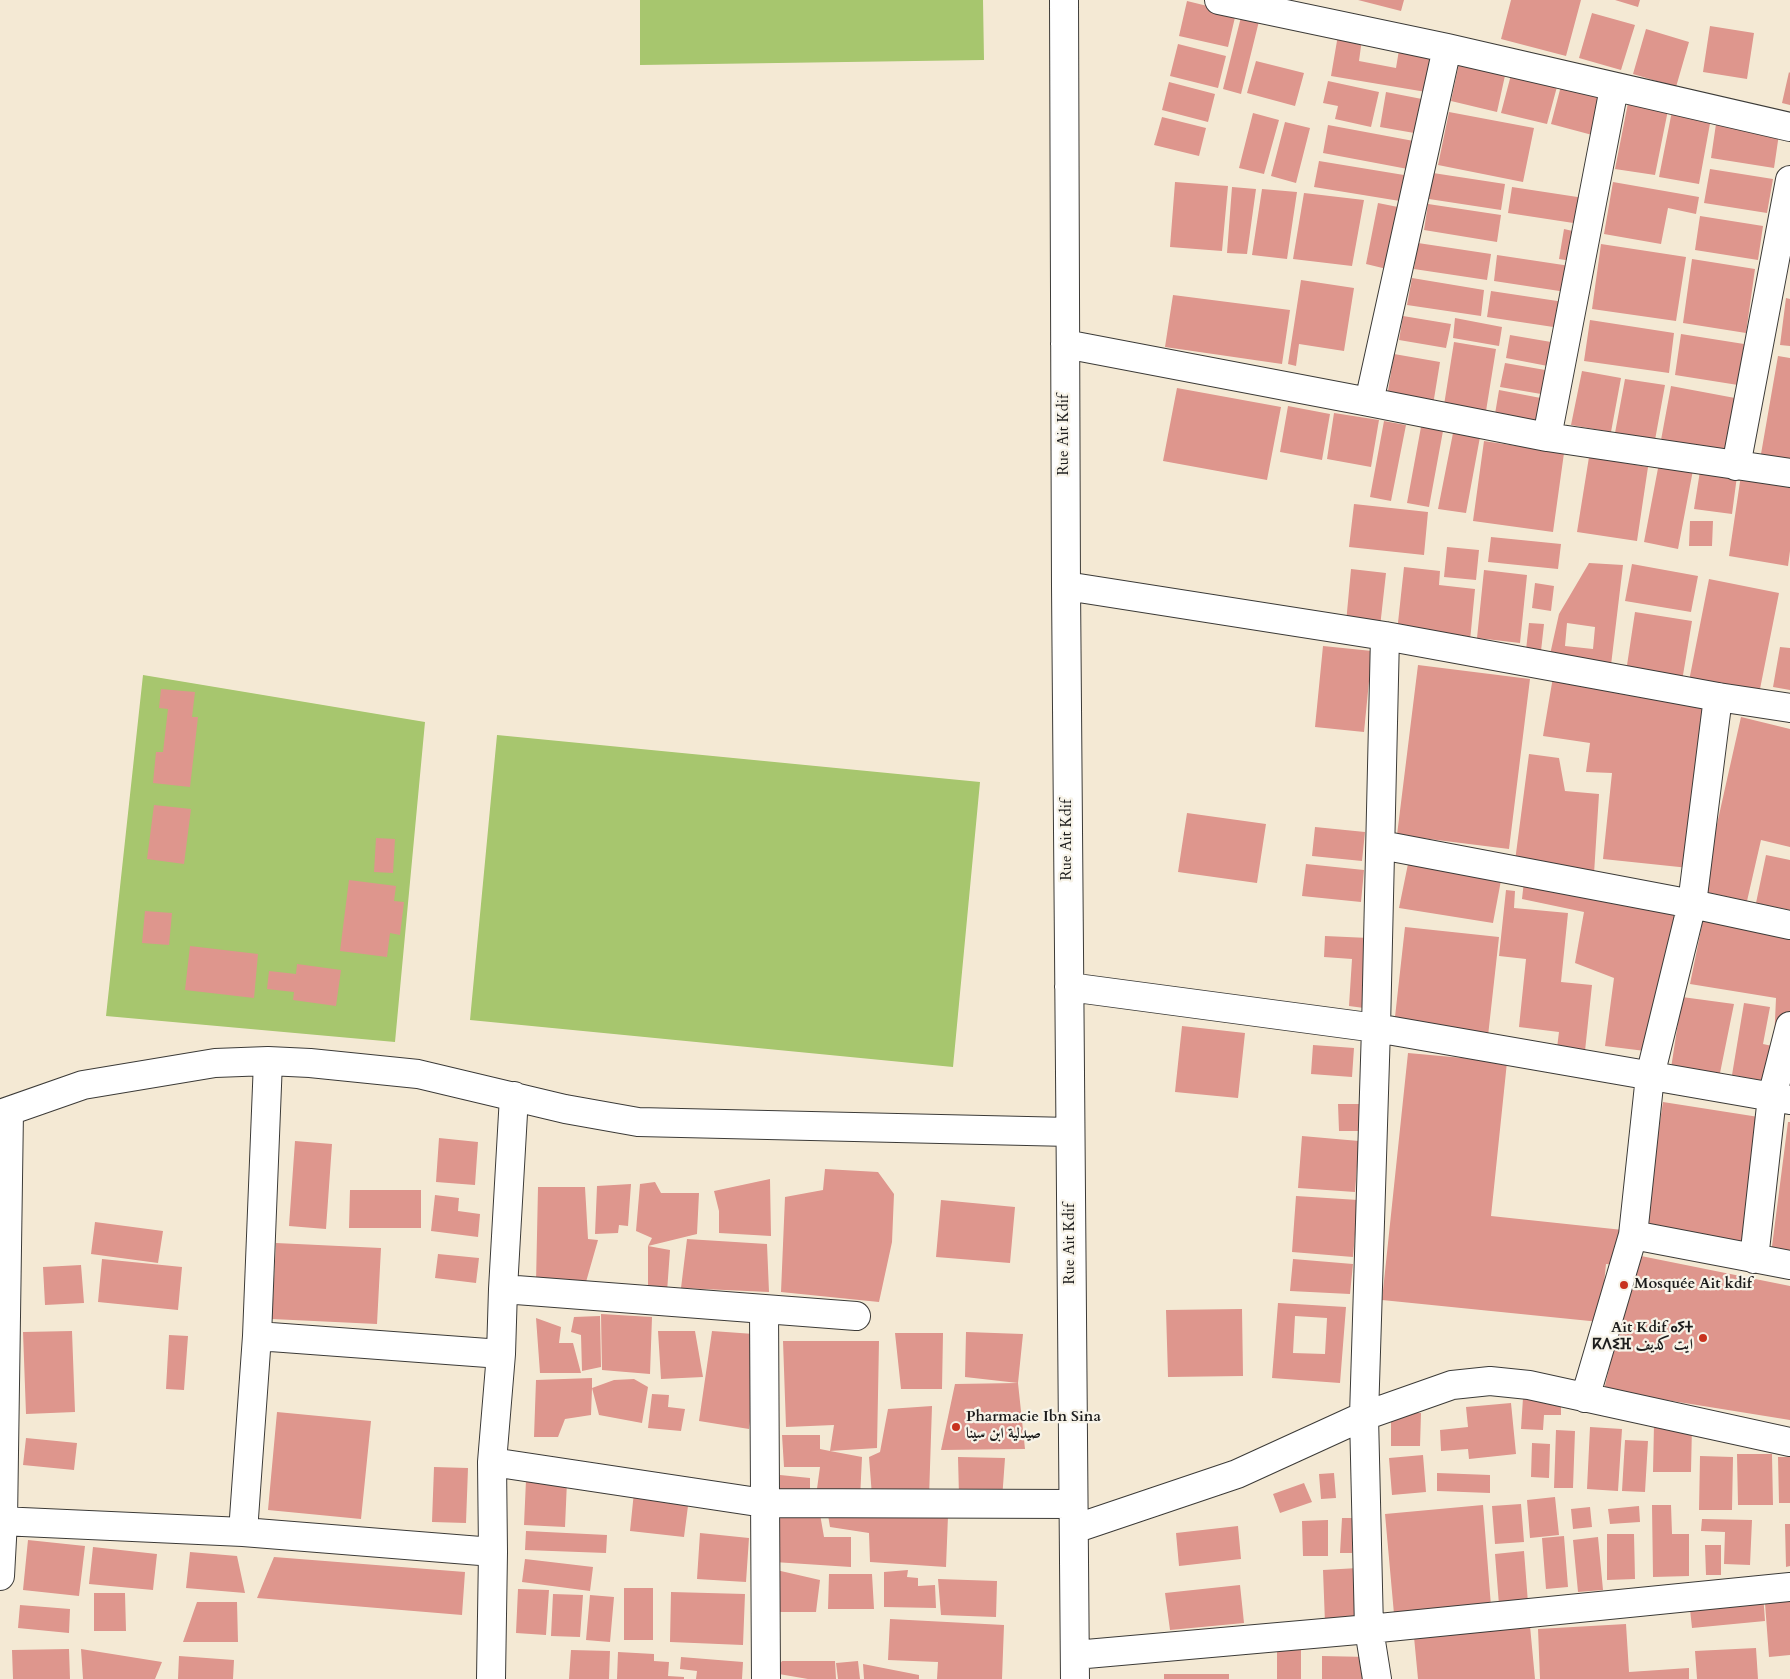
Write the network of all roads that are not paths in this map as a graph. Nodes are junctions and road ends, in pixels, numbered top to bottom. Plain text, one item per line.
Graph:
1 (1064, 0) edge
2 (1219, 0) edge
3 (1447, 48) junction
4 (1614, 88) junction
5 (1790, 127) edge
6 (1790, 180) edge
7 (1065, 344) junction
8 (1369, 402) junction
9 (1547, 438) junction
10 (1736, 466) junction
11 (1790, 473) edge
12 (1066, 586) junction
13 (1385, 636) junction
14 (1718, 697) junction
15 (1790, 708) edge
16 (1381, 845) junction
17 (1692, 904) junction
18 (1790, 925) edge
19 (1069, 987) junction
20 (1790, 1026) edge
21 (1376, 1028) junction
22 (268, 1061) junction
23 (1650, 1076) junction
24 (514, 1096) junction
25 (1781, 1099) edge
26 (5, 1113) edge
27 (1070, 1132) junction
28 (1633, 1235) junction
29 (1754, 1259) junction
30 (1790, 1265) edge
31 (503, 1289) junction
32 (764, 1309) junction
33 (856, 1316) dead end
34 (257, 1336) junction
35 (501, 1354) junction
36 (1586, 1398) junction
37 (1364, 1416) junction
38 (1790, 1442) edge
39 (492, 1462) junction
40 (764, 1503) junction
41 (1073, 1516) junction
42 (2, 1521) edge
43 (243, 1532) junction
44 (493, 1552) junction
45 (0, 1576) edge
46 (1790, 1587) edge
47 (1369, 1629) junction
48 (1075, 1667) edge
49 (491, 1679) edge
50 (766, 1679) edge
51 (1377, 1679) edge

1 - 7 street, Rue Ait Kdif
2 - 3 street
3 - 4 street
3 - 8 street
4 - 5 street
4 - 9 street
6 - 10 street
7 - 8 street
7 - 12 street, Rue Ait Kdif
8 - 9 street
9 - 10 street
10 - 11 street
12 - 13 street
12 - 19 street, Rue Ait Kdif
13 - 14 street
13 - 16 street
14 - 15 street
14 - 17 street
16 - 17 street
16 - 21 street
17 - 18 street
17 - 23 street
19 - 21 street
19 - 27 street, Rue Ait Kdif
20 - 25 street
21 - 23 street
21 - 37 street
22 - 24 street
22 - 26 street
22 - 34 street
23 - 25 street
23 - 28 street
24 - 27 street
24 - 31 street
25 - 29 street
26 - 42 street
27 - 41 street, Rue Ait Kdif
28 - 29 street
28 - 36 street
29 - 30 street
31 - 32 street
31 - 35 street
32 - 33 street
32 - 40 street
34 - 35 street
34 - 43 street
35 - 39 street
36 - 37 street
36 - 38 street
37 - 41 street
37 - 47 street
39 - 40 street
39 - 44 street
40 - 41 street
40 - 50 street
41 - 48 street, Rue Ait Kdif
42 - 43 street
42 - 45 street
43 - 44 street
44 - 49 street
46 - 47 street
47 - 48 street
47 - 51 street

